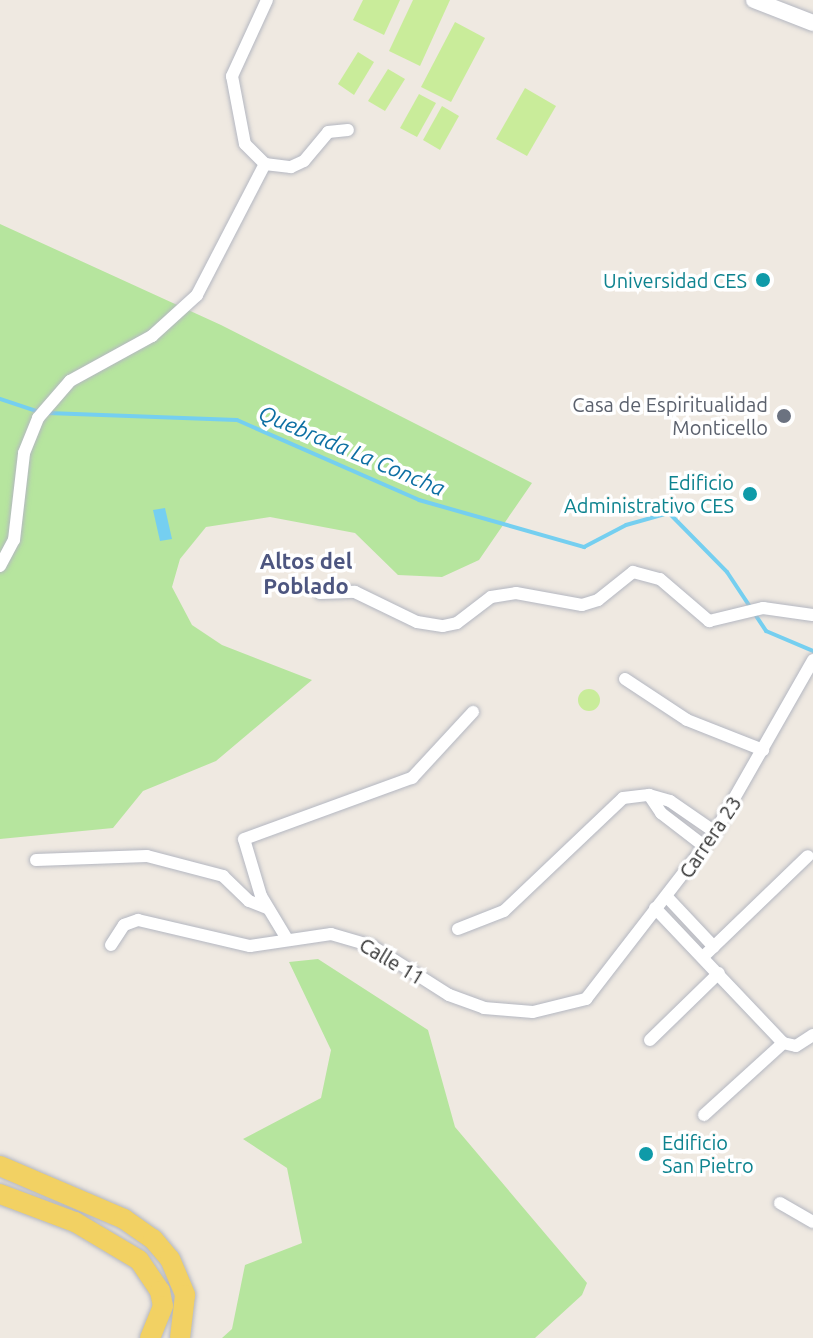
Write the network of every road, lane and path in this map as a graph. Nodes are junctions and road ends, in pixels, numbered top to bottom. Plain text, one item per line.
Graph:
1 (267, 0) edge
2 (754, 0) edge
3 (813, 23) edge
4 (348, 130) dead end
5 (265, 164) junction
6 (0, 566) edge
7 (320, 593) dead end
8 (813, 615) edge
9 (813, 660) edge
10 (625, 679) dead end
11 (473, 712) dead end
12 (763, 750) junction
13 (649, 795) junction
14 (715, 832) junction
15 (704, 846) junction
16 (808, 856) dead end
17 (36, 860) dead end
18 (668, 898) junction
19 (267, 908) junction
20 (655, 908) junction
21 (458, 929) dead end
22 (287, 939) junction
23 (111, 945) dead end
24 (709, 952) junction
25 (719, 973) junction
26 (586, 999) joint
27 (813, 1035) edge
28 (650, 1040) dead end
29 (783, 1043) junction
30 (704, 1115) dead end
31 (0, 1166) edge
32 (0, 1194) edge
33 (780, 1203) dead end
34 (813, 1222) edge
35 (150, 1338) edge
36 (180, 1338) edge

1 - 5 street
2 - 3 street
4 - 5 street
5 - 6 street
7 - 8 street
9 - 12 street, Carrera 23
10 - 12 street
11 - 19 street
12 - 14 street, Carrera 23
13 - 14 street
13 - 15 street
13 - 21 street
14 - 15 street, Carrera 23
15 - 18 street, Carrera 23
16 - 24 street
17 - 19 street
18 - 20 street, Carrera 23
18 - 24 street
19 - 22 street
20 - 24 street
20 - 26 street, Carrera 23
22 - 23 street, Calle 11
22 - 26 street, Calle 11
24 - 25 street
25 - 28 street
25 - 29 street
27 - 29 street
29 - 30 street
31 - 36 main road
32 - 35 main road
33 - 34 street

